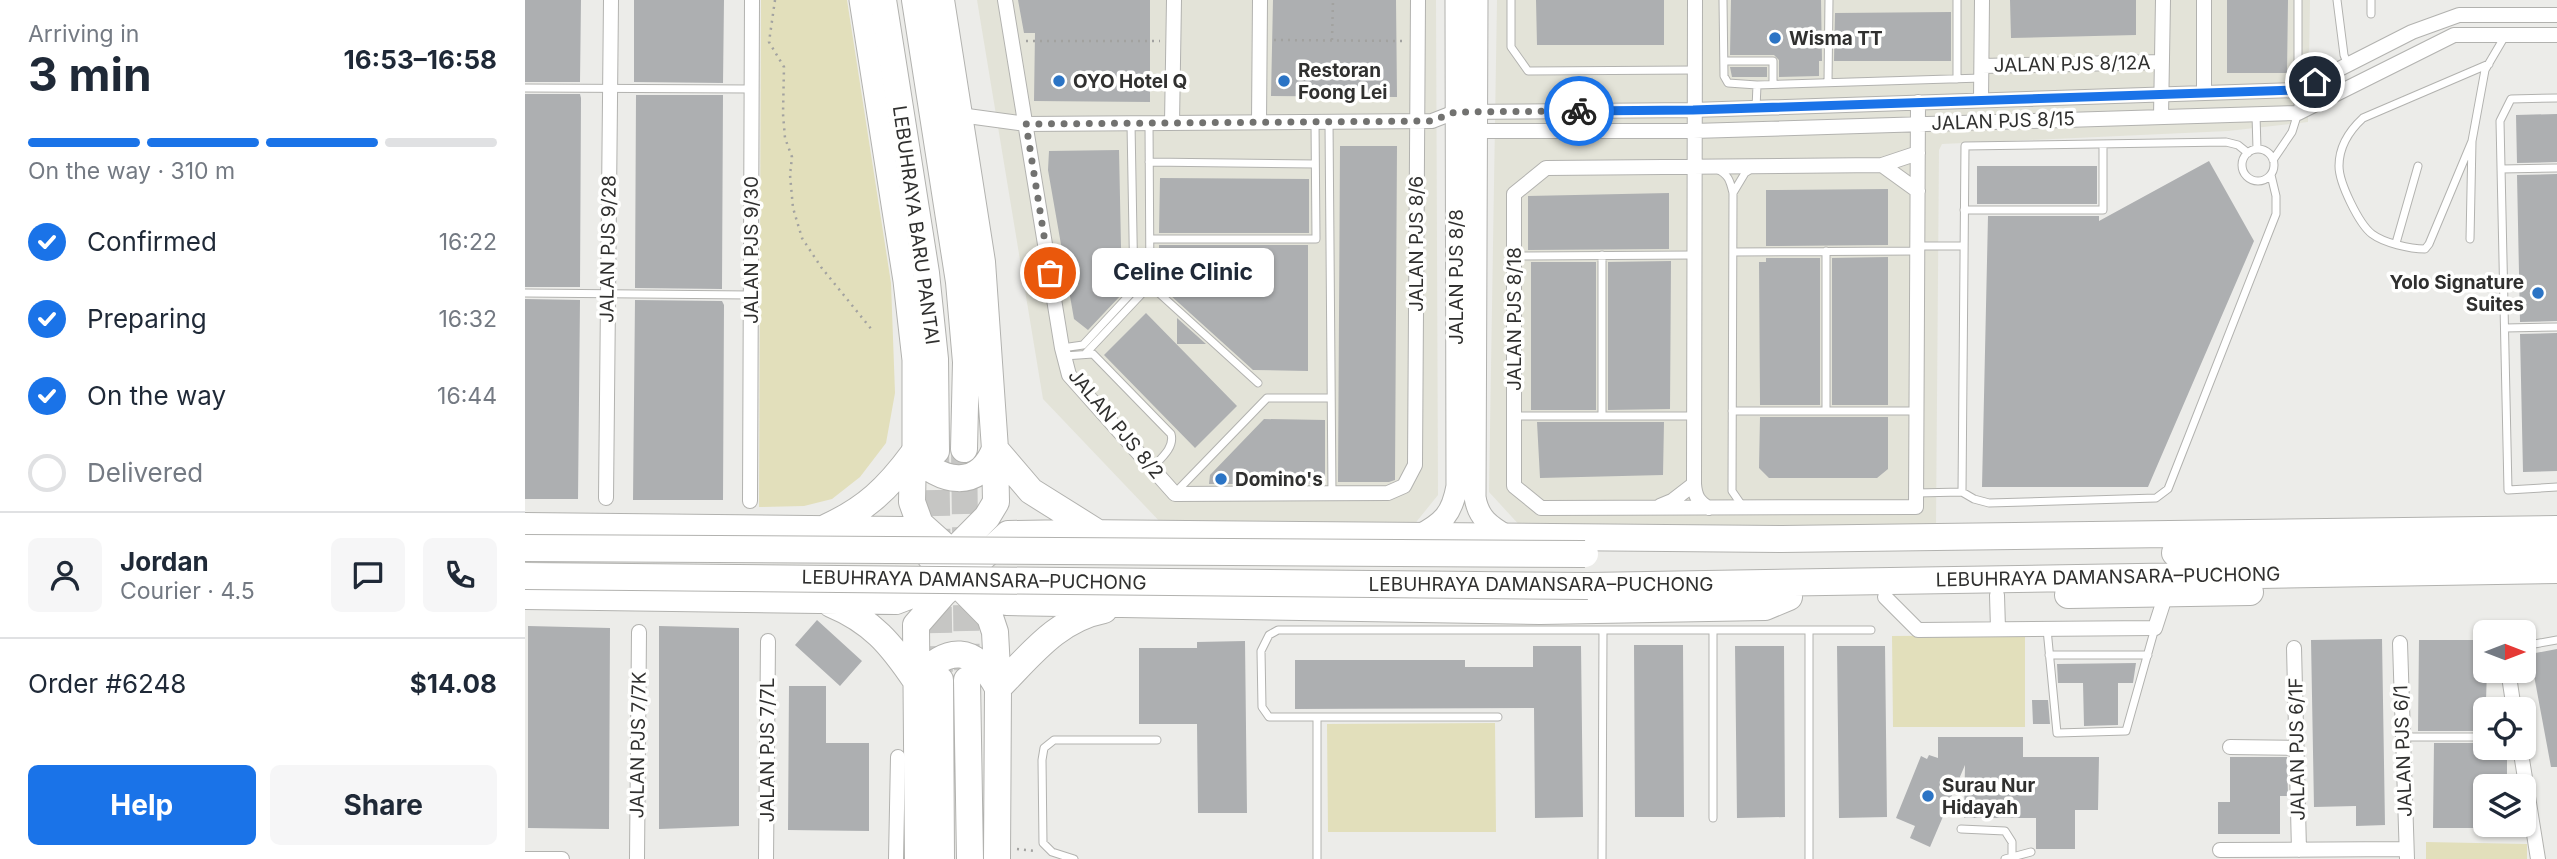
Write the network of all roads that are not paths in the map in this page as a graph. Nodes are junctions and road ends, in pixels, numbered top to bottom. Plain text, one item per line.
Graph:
1 (611, 0) edge
2 (753, 0) edge
3 (860, 0) edge
4 (883, 0) edge
5 (915, 0) edge
6 (941, 0) edge
7 (1005, 0) edge
8 (1174, 0) edge
9 (1260, 0) edge
10 (1418, 0) edge
11 (1456, 0) edge
12 (1477, 0) edge
13 (1511, 0) edge
14 (1695, 0) edge
15 (1723, 0) edge
16 (1829, 0) edge
17 (1957, 0) edge
18 (1982, 0) edge
19 (2163, 0) edge
20 (2204, 0) edge
21 (2298, 0) edge
22 (2337, 0) edge
23 (2371, 0) edge
24 (2371, 14) dead end
25 (2557, 15) edge
26 (2505, 35) junction
27 (2557, 35) edge
28 (1724, 61) junction
29 (2162, 62) junction
30 (2489, 64) junction
31 (2349, 66) junction
32 (1695, 70) junction
33 (1982, 72) junction
34 (1957, 79) junction
35 (1828, 82) junction
36 (1773, 84) junction
37 (1757, 85) junction
38 (525, 88) edge
39 (610, 88) junction
40 (752, 89) junction
41 (2298, 90) junction
42 (2204, 92) junction
43 (2162, 94) junction
44 (2557, 98) edge
45 (1982, 100) junction
46 (1918, 102) junction
47 (1756, 108) junction
48 (1693, 110) junction
49 (2298, 113) junction
50 (2256, 115) junction
51 (960, 116) junction
52 (2161, 117) junction
53 (1322, 121) junction
54 (1417, 121) junction
55 (1465, 121) junction
56 (1172, 122) junction
57 (1259, 122) junction
58 (1131, 123) junction
59 (1149, 123) junction
60 (1918, 123) junction
61 (1026, 124) junction
62 (1693, 131) junction
63 (2472, 141) junction
64 (2103, 145) junction
65 (2257, 149) junction
66 (1918, 153) junction
67 (2248, 153) junction
68 (2273, 160) junction
69 (1149, 162) junction
70 (1315, 164) junction
71 (1882, 165) junction
72 (1709, 166) junction
73 (1760, 166) junction
74 (2418, 166) dead end
75 (1693, 167) junction
76 (2557, 168) edge
77 (2501, 169) junction
78 (2271, 175) junction
79 (1918, 191) junction
80 (1733, 193) junction
81 (1964, 210) junction
82 (1150, 239) junction
83 (2470, 239) dead end
84 (2396, 243) junction
85 (1964, 246) junction
86 (1917, 248) junction
87 (1826, 251) junction
88 (1733, 252) junction
89 (1602, 255) junction
90 (1694, 255) junction
91 (1514, 256) junction
92 (1150, 285) junction
93 (525, 293) edge
94 (607, 293) junction
95 (751, 295) junction
96 (2557, 327) edge
97 (2505, 328) junction
98 (1062, 352) junction
99 (1086, 353) junction
100 (1258, 383) dead end
101 (1331, 398) junction
102 (1732, 411) junction
103 (1826, 411) junction
104 (1917, 411) junction
105 (1514, 416) junction
106 (1602, 416) junction
107 (1694, 416) junction
108 (964, 449) tunnel mouth
109 (995, 449) junction
110 (925, 452) junction
111 (1151, 468) junction
112 (1694, 484) junction
113 (1404, 486) joint
114 (2557, 487) edge
115 (1732, 491) junction
116 (1962, 492) junction
117 (1916, 493) junction
118 (1175, 494) junction
119 (1332, 494) junction
120 (605, 498) dead end
121 (750, 501) dead end
122 (1653, 508) junction
123 (1709, 508) junction
124 (1744, 508) junction
125 (525, 526) edge
126 (822, 529) junction
127 (2557, 529) edge
128 (862, 530) junction
129 (1087, 533) junction
130 (2219, 535) junction
131 (1418, 536) junction
132 (1507, 536) junction
133 (525, 548) edge
134 (2557, 551) edge
135 (2113, 553) junction
136 (2451, 561) junction
137 (954, 567) junction
138 (2557, 570) edge
139 (525, 576) edge
140 (1699, 585) junction
141 (2557, 587) edge
142 (2166, 594) junction
143 (1997, 595) junction
144 (525, 596) edge
145 (1790, 597) junction
146 (1885, 597) junction
147 (822, 601) junction
148 (864, 601) junction
149 (1069, 603) junction
150 (1123, 606) junction
151 (2155, 628) junction
152 (1998, 629) junction
153 (2046, 629) junction
154 (1603, 630) junction
155 (1713, 630) junction
156 (1809, 630) junction
157 (1871, 630) dead end
158 (639, 632) dead end
159 (2557, 640) edge
160 (768, 641) dead end
161 (2400, 643) dead end
162 (2536, 644) edge
163 (2294, 648) dead end
164 (2049, 655) junction
165 (2148, 656) junction
166 (928, 680) junction
167 (967, 680) tunnel mouth
168 (998, 688) junction
169 (1317, 717) junction
170 (1498, 717) dead end
171 (2403, 737) junction
172 (2473, 737) edge
173 (1157, 740) dead end
174 (2230, 747) dead end
175 (2297, 748) junction
176 (898, 757) dead end
177 (2522, 760) edge
178 (1713, 818) dead end
179 (1961, 829) dead end
180 (2220, 850) dead end
181 (2299, 850) junction
182 (2031, 852) dead end
183 (1004, 854) edge
184 (2406, 854) edge
185 (2008, 858) edge
186 (525, 859) edge
187 (562, 859) edge
188 (637, 859) edge
189 (766, 859) edge
190 (896, 859) edge
191 (918, 859) edge
192 (941, 859) edge
193 (970, 859) edge
194 (1074, 859) edge
195 (1317, 859) edge
196 (1602, 859) edge
197 (1809, 859) edge
198 (2538, 859) edge

1 - 39 street, JALAN PJS 9/28
2 - 40 street, JALAN PJS 9/30
3 - 110 street
4 - 110 highway, LEBUHRAYA BARU PANTAI
5 - 108 highway, LEBUHRAYA BARU PANTAI
6 - 51 highway
7 - 61 street, JALAN PJS 8/2
8 - 56 street
9 - 57 street
10 - 54 street, JALAN PJS 8/6
11 - 55 street, JALAN PJS 8/8
12 - 55 street, JALAN PJS 8/8
13 - 32 lane
14 - 32 street
15 - 28 lane
16 - 35 lane
17 - 34 lane
18 - 33 street, JALAN PJS 8/12A
19 - 29 street
20 - 42 street
21 - 41 lane
22 - 31 lane
23 - 24 lane
25 - 31 street, JALAN PJS 8/15
26 - 27 street, JALAN PJS 8/15
26 - 30 lane
26 - 49 street, JALAN PJS 8/15
28 - 36 lane
28 - 37 lane
29 - 33 street, JALAN PJS 8/12A
29 - 43 street
30 - 63 lane
30 - 84 lane
31 - 41 street, JALAN PJS 8/15
32 - 48 street
33 - 34 lane
33 - 45 street, JALAN PJS 8/12A
34 - 35 lane
35 - 36 lane
36 - 37 lane
37 - 47 lane
38 - 39 lane
39 - 40 lane
39 - 94 street, JALAN PJS 9/28
40 - 95 street, JALAN PJS 9/30
41 - 42 street, JALAN PJS 8/15
41 - 49 lane
42 - 43 street, JALAN PJS 8/15
43 - 45 street, JALAN PJS 8/15
43 - 52 street
44 - 77 lane
45 - 46 street, JALAN PJS 8/15
46 - 47 street, JALAN PJS 8/15
46 - 60 street
47 - 48 street, JALAN PJS 8/15
48 - 55 street, JALAN PJS 8/15
48 - 62 street
49 - 50 street, JALAN PJS 8/15
49 - 68 lane
50 - 52 street, JALAN PJS 8/15
50 - 65 lane
51 - 61 street, JALAN PJS 8/15
51 - 109 highway
52 - 60 street, JALAN PJS 8/15
53 - 54 street, JALAN PJS 8/15
53 - 57 street, JALAN PJS 8/15
53 - 70 lane
53 - 101 lane
54 - 55 street, JALAN PJS 8/15
54 - 113 street, JALAN PJS 8/6
55 - 62 street, JALAN PJS 8/15
55 - 131 street, JALAN PJS 8/8
55 - 132 street, JALAN PJS 8/8
56 - 57 street, JALAN PJS 8/15
56 - 59 street, JALAN PJS 8/15
58 - 59 street, JALAN PJS 8/15
58 - 61 street, JALAN PJS 8/15
58 - 98 lane
59 - 69 lane
60 - 62 street, JALAN PJS 8/15
60 - 66 street
61 - 98 street, JALAN PJS 8/2
62 - 75 street
63 - 83 lane
63 - 84 lane
64 - 67 lane
64 - 81 lane
64 - 81 lane
65 - 67 lane
65 - 68 lane
66 - 71 street, JALAN PJS 8/18
66 - 79 street
67 - 78 lane
68 - 78 lane
69 - 70 lane
69 - 82 lane
70 - 82 lane
71 - 73 street, JALAN PJS 8/18
71 - 79 street
72 - 73 street, JALAN PJS 8/18
72 - 75 street, JALAN PJS 8/18
72 - 80 lane
73 - 80 lane
74 - 84 lane
75 - 90 street
75 - 91 street, JALAN PJS 8/18
76 - 77 lane
77 - 97 lane
78 - 116 lane
79 - 86 street
80 - 88 lane
81 - 85 lane
82 - 92 lane
85 - 86 lane
85 - 116 lane
86 - 87 lane
86 - 104 street
87 - 88 lane
87 - 103 lane
88 - 102 lane
89 - 90 lane
89 - 91 lane
89 - 106 lane
90 - 107 street
91 - 105 street, JALAN PJS 8/18
92 - 99 lane
92 - 100 lane
93 - 94 lane
94 - 95 lane
94 - 120 street, JALAN PJS 9/28
95 - 121 street, JALAN PJS 9/30
96 - 97 lane
97 - 114 lane
98 - 99 lane
98 - 111 street, JALAN PJS 8/2
99 - 111 lane
101 - 118 lane
101 - 119 lane
102 - 103 lane
102 - 115 lane
103 - 104 lane
104 - 117 street
105 - 106 lane
105 - 122 street, JALAN PJS 8/18
106 - 107 lane
107 - 112 street
109 - 110 highway
109 - 129 highway
109 - 137 highway
110 - 126 highway
110 - 137 highway, LEBUHRAYA BARU PANTAI
111 - 118 street, JALAN PJS 8/2
112 - 122 street, JALAN PJS 8/18
112 - 123 street
113 - 119 street, JALAN PJS 8/2
115 - 123 lane
115 - 124 lane
116 - 117 lane
117 - 124 street, JALAN PJS 8/18
118 - 119 street, JALAN PJS 8/2
122 - 123 street, JALAN PJS 8/18
123 - 124 street, JALAN PJS 8/18
125 - 126 highway
126 - 128 highway
127 - 130 highway
128 - 137 highway
128 - 148 highway
129 - 131 highway
129 - 137 highway
129 - 149 highway
130 - 132 highway
130 - 135 highway
131 - 132 highway
133 - 135 highway, LEBUHRAYA DAMANSARA–PUCHONG, bridge
134 - 136 highway, LEBUHRAYA DAMANSARA–PUCHONG
135 - 136 highway, LEBUHRAYA DAMANSARA–PUCHONG
136 - 138 highway, LEBUHRAYA DAMANSARA–PUCHONG
136 - 140 highway, LEBUHRAYA DAMANSARA–PUCHONG
137 - 148 highway
137 - 149 highway
137 - 166 highway
137 - 168 highway
139 - 140 highway, LEBUHRAYA DAMANSARA–PUCHONG, bridge
140 - 145 highway
141 - 142 highway
142 - 143 highway
142 - 151 street
143 - 146 highway
143 - 152 street
144 - 147 highway
145 - 146 highway
145 - 150 highway
146 - 152 street
147 - 148 highway
147 - 166 highway
149 - 150 highway
150 - 168 highway
151 - 153 street
151 - 165 lane
152 - 153 street
153 - 164 lane
154 - 155 lane
154 - 169 lane
154 - 196 lane
155 - 156 lane
155 - 178 lane
156 - 157 lane
156 - 197 lane
158 - 188 street, JALAN PJS 7/7K
159 - 162 lane
160 - 189 street, JALAN PJS 7/7L
161 - 171 street, JALAN PJS 6/1
163 - 175 street, JALAN PJS 6/1F
164 - 165 lane
164 - 165 lane
166 - 168 highway
166 - 191 highway
166 - 192 highway
167 - 193 highway
168 - 183 highway
169 - 170 lane
169 - 195 lane
171 - 172 lane
171 - 184 street, JALAN PJS 6/1
173 - 194 lane
174 - 175 street
175 - 181 street, JALAN PJS 6/1F
176 - 190 street
177 - 198 street
179 - 185 lane
180 - 181 street
181 - 184 street
182 - 185 lane
186 - 187 street

